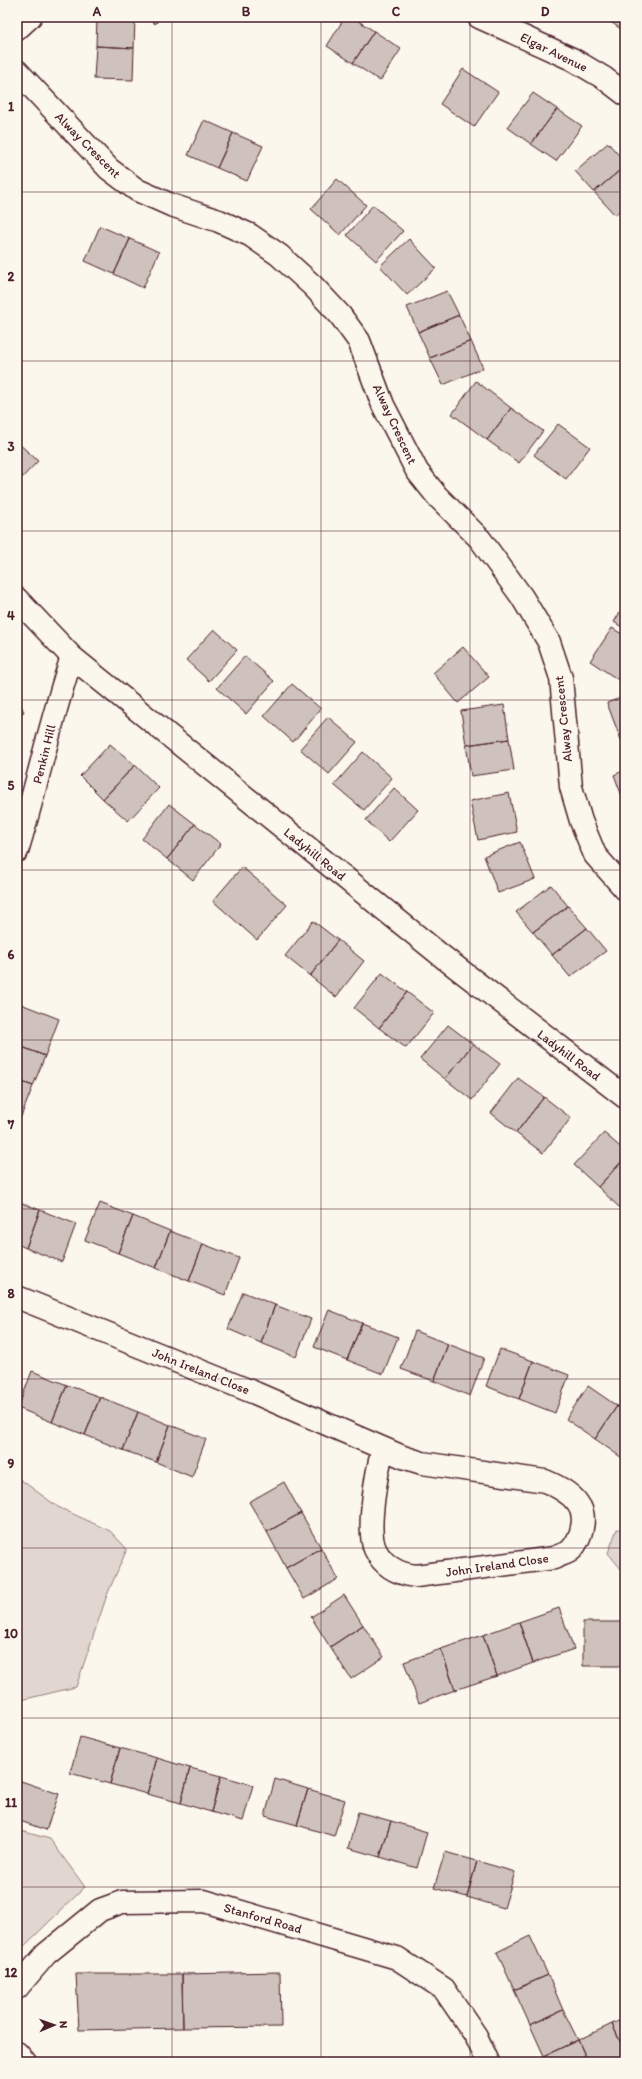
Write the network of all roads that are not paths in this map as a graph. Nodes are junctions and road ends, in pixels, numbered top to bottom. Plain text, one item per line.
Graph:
1 (30, 17) edge
2 (479, 17) edge
3 (17, 29) edge
4 (17, 71) edge
5 (625, 94) edge
6 (17, 598) edge
7 (72, 657) junction
8 (17, 851) edge
9 (625, 889) edge
10 (625, 1097) edge
11 (17, 1297) edge
12 (383, 1448) junction
13 (17, 1988) edge
14 (17, 2053) edge
15 (25, 2062) edge
16 (488, 2062) edge

1 - 3 street
2 - 5 street, Elgar Avenue
4 - 9 street, Alway Crescent
6 - 7 street, Ladyhill Road
7 - 8 street, Penkin Hill
7 - 10 street, Ladyhill Road
11 - 12 street, John Ireland Close
12 - 12 street, John Ireland Close
13 - 16 street, Stanford Road
14 - 15 street

